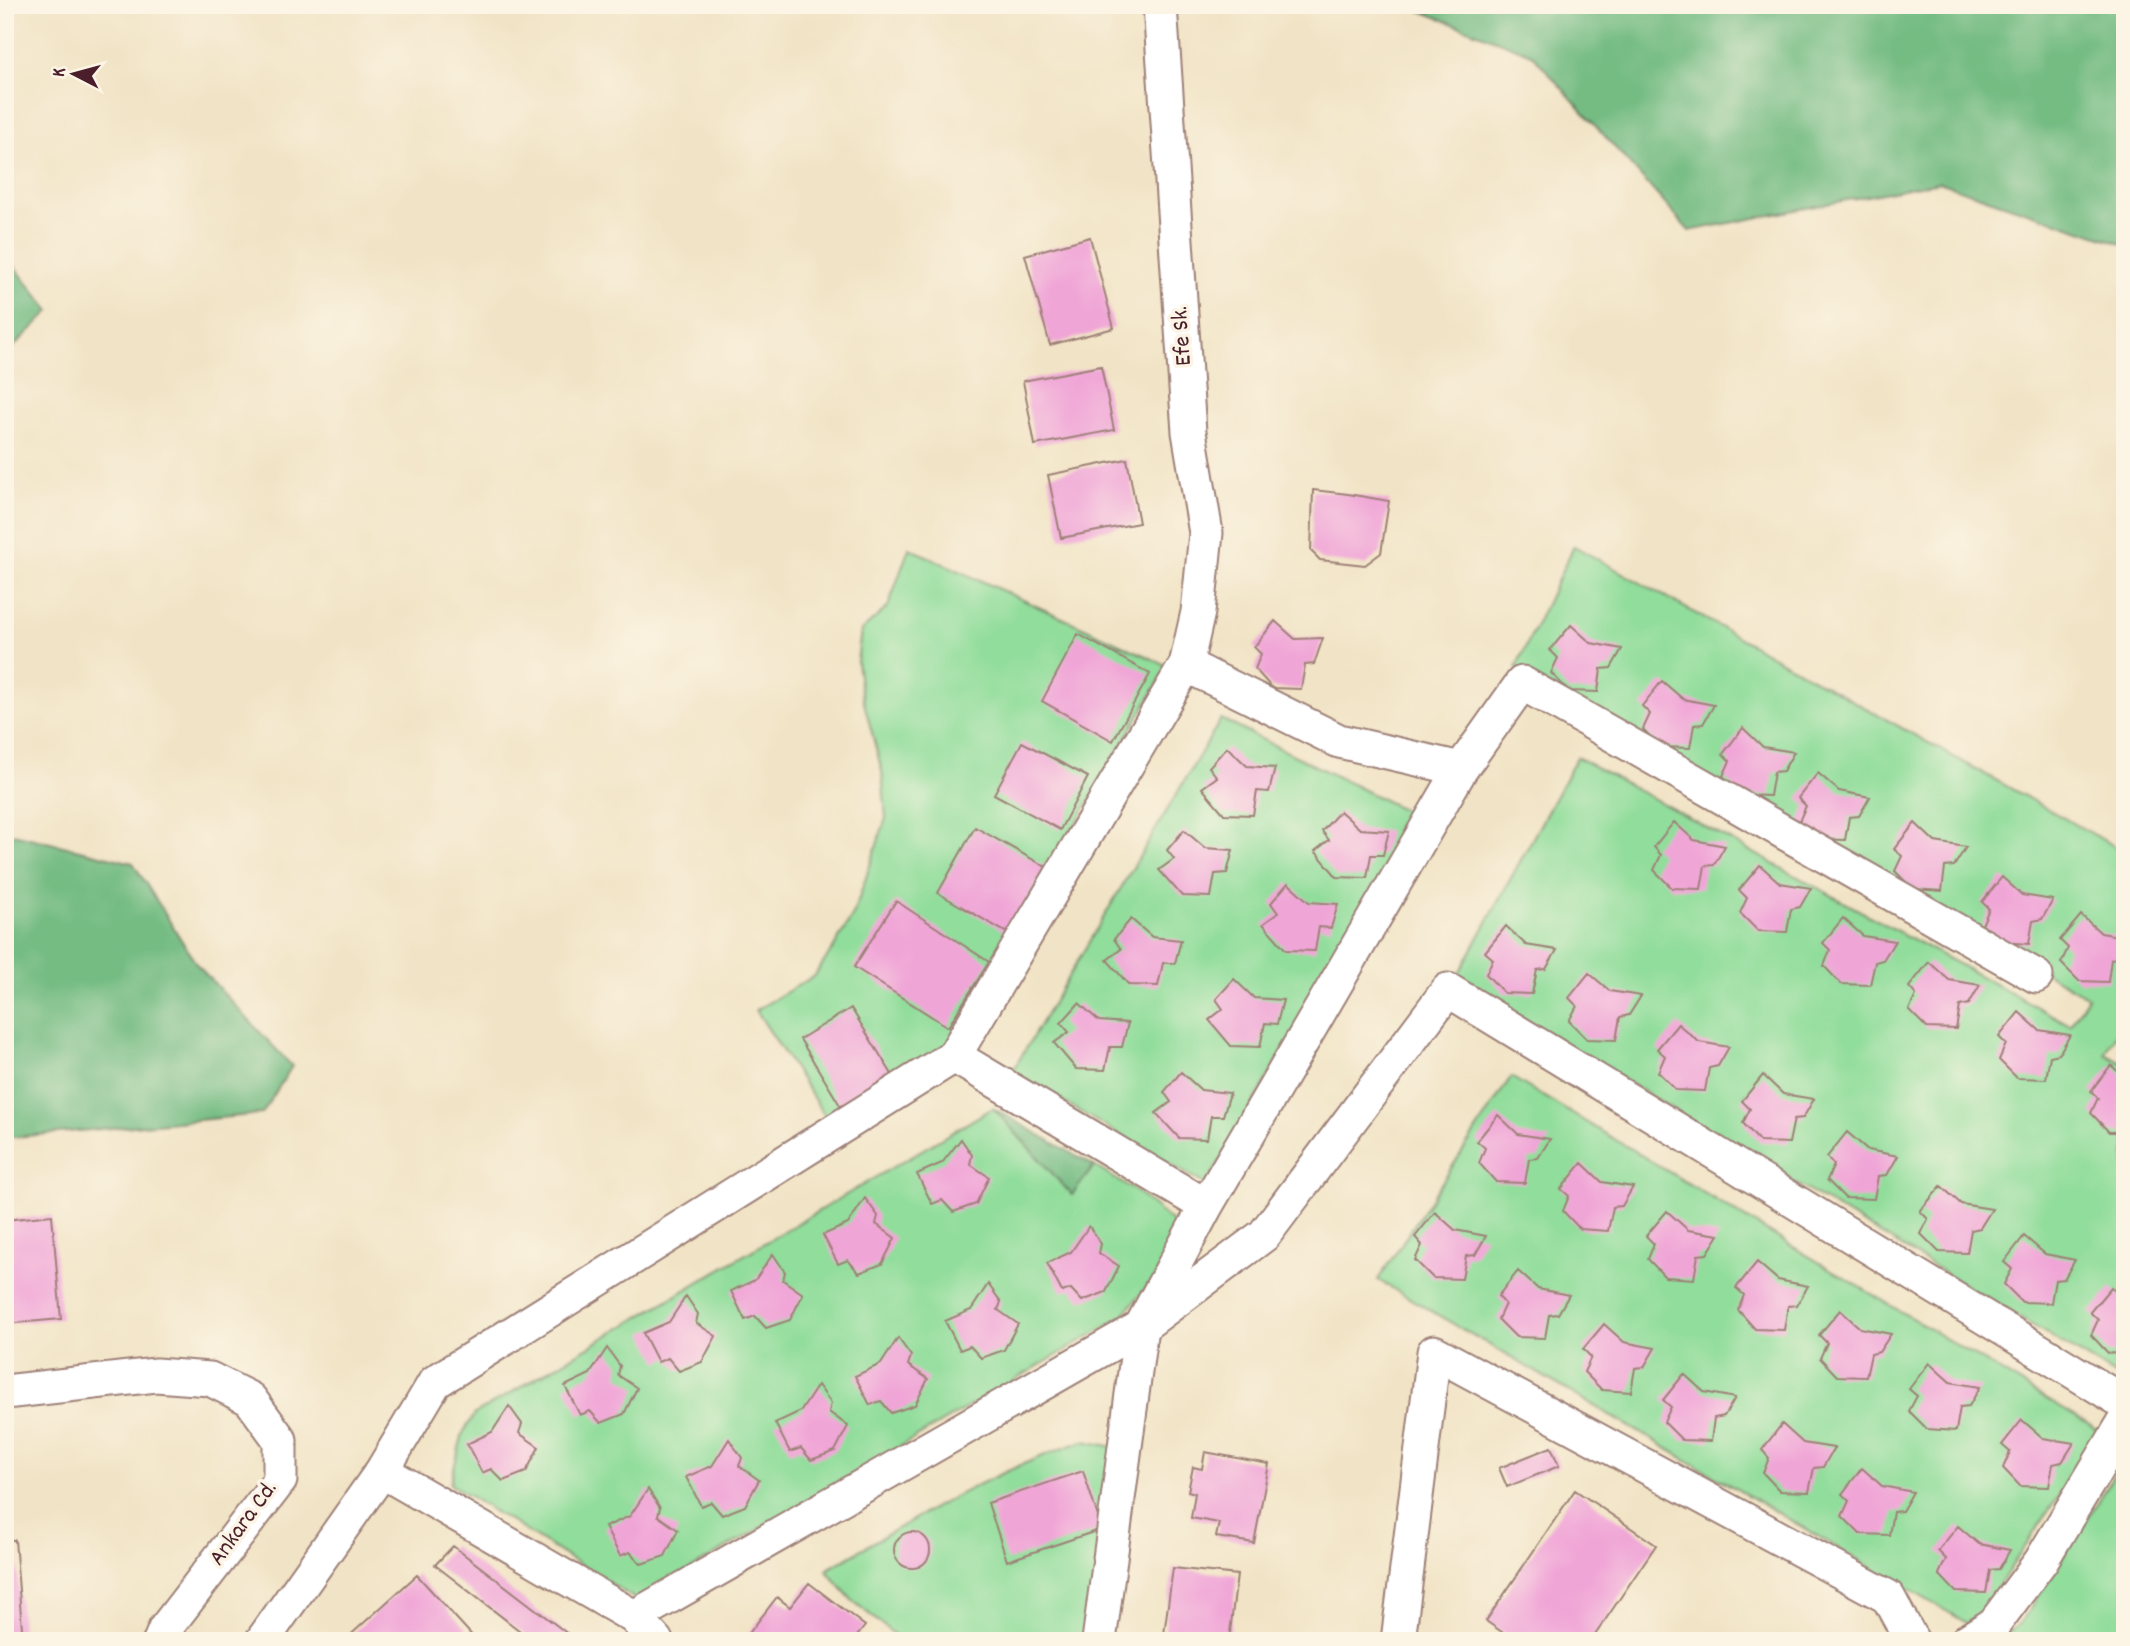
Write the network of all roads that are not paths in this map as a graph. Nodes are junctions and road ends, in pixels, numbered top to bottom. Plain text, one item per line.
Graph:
1 (1160, 5) edge
2 (1186, 665) junction
3 (1461, 769) junction
4 (2036, 976) dead end
5 (954, 1056) junction
6 (1206, 1206) junction
7 (1141, 1327) junction
8 (5, 1392) edge
9 (2125, 1403) edge
10 (2125, 1421) edge
11 (382, 1471) junction
12 (634, 1616) junction
13 (160, 1641) edge
14 (262, 1641) edge
15 (656, 1641) edge
16 (1099, 1641) edge
17 (1398, 1641) edge
18 (1912, 1641) edge
19 (1967, 1641) edge

1 - 2 street, Efe Sk.
2 - 3 street
2 - 5 street, Efe Sk.
3 - 4 street
3 - 6 street
5 - 6 street
5 - 11 street
6 - 7 street
7 - 9 street
7 - 12 street
7 - 16 street
8 - 13 street, Ankara Cd.
10 - 19 street
11 - 12 street
11 - 14 street
12 - 15 street
17 - 18 street

